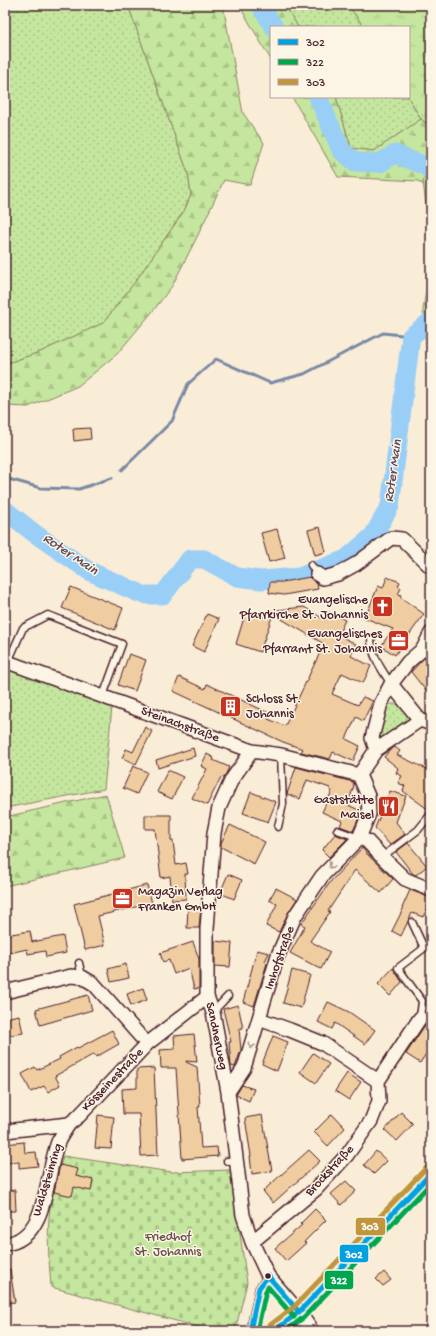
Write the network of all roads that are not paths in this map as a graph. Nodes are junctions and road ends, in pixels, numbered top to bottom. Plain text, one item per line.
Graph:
1 (431, 566) edge
2 (314, 570) dead end
3 (431, 633) edge
4 (371, 638) dead end
5 (6, 661) edge
6 (391, 684) junction
7 (103, 696) junction
8 (425, 722) edge
9 (376, 750) junction
10 (252, 751) junction
11 (281, 755) junction
12 (359, 775) junction
13 (431, 814) edge
14 (278, 827) dead end
15 (337, 830) dead end
16 (359, 838) junction
17 (382, 857) junction
18 (431, 890) edge
19 (412, 922) dead end
20 (431, 944) edge
21 (424, 948) junction
22 (79, 963) dead end
23 (82, 977) junction
24 (5, 992) edge
25 (228, 996) dead end
26 (207, 997) junction
27 (213, 1012) junction
28 (420, 1018) joint
29 (259, 1019) junction
30 (147, 1044) junction
31 (378, 1081) junction
32 (228, 1092) junction
33 (69, 1124) junction
34 (5, 1131) edge
35 (431, 1173) edge
36 (252, 1242) junction
37 (5, 1244) edge
38 (268, 1276) junction
39 (299, 1312) junction
40 (250, 1331) edge
41 (274, 1331) edge
42 (312, 1331) edge

1 - 2 street
3 - 6 street
4 - 6 lane
5 - 7 street, Steinachstraße
5 - 7 lane
6 - 8 street
6 - 9 street
7 - 10 street, Steinachstraße
8 - 9 street
9 - 12 street
10 - 11 street, Steinachstraße
10 - 26 street, Sandnerweg
11 - 12 street, Steinachstraße
11 - 14 lane
12 - 16 street
13 - 17 lane
15 - 16 lane
16 - 17 street
16 -> 29 street, Imhofstraße
17 - 18 street
19 - 21 lane
20 - 21 lane
21 - 28 lane
22 - 23 lane
23 - 24 street
23 - 30 street
25 - 27 lane
26 - 27 street, Sandnerweg
26 - 30 street, Kösseinestraße
27 - 32 street, Sandnerweg
28 - 31 street
29 - 31 street
29 -> 32 street, Imhofstraße
30 - 33 street, Kösseinestraße
31 - 36 street, Brockstraße
32 - 36 street, Sandnerweg
33 - 34 street
33 - 37 street, Waldsteinring
35 - 39 street
36 - 38 street, Sandnerweg
38 - 39 street, Sandnerweg
38 - 40 lane
39 - 41 street
39 - 42 street, Sandnerweg

